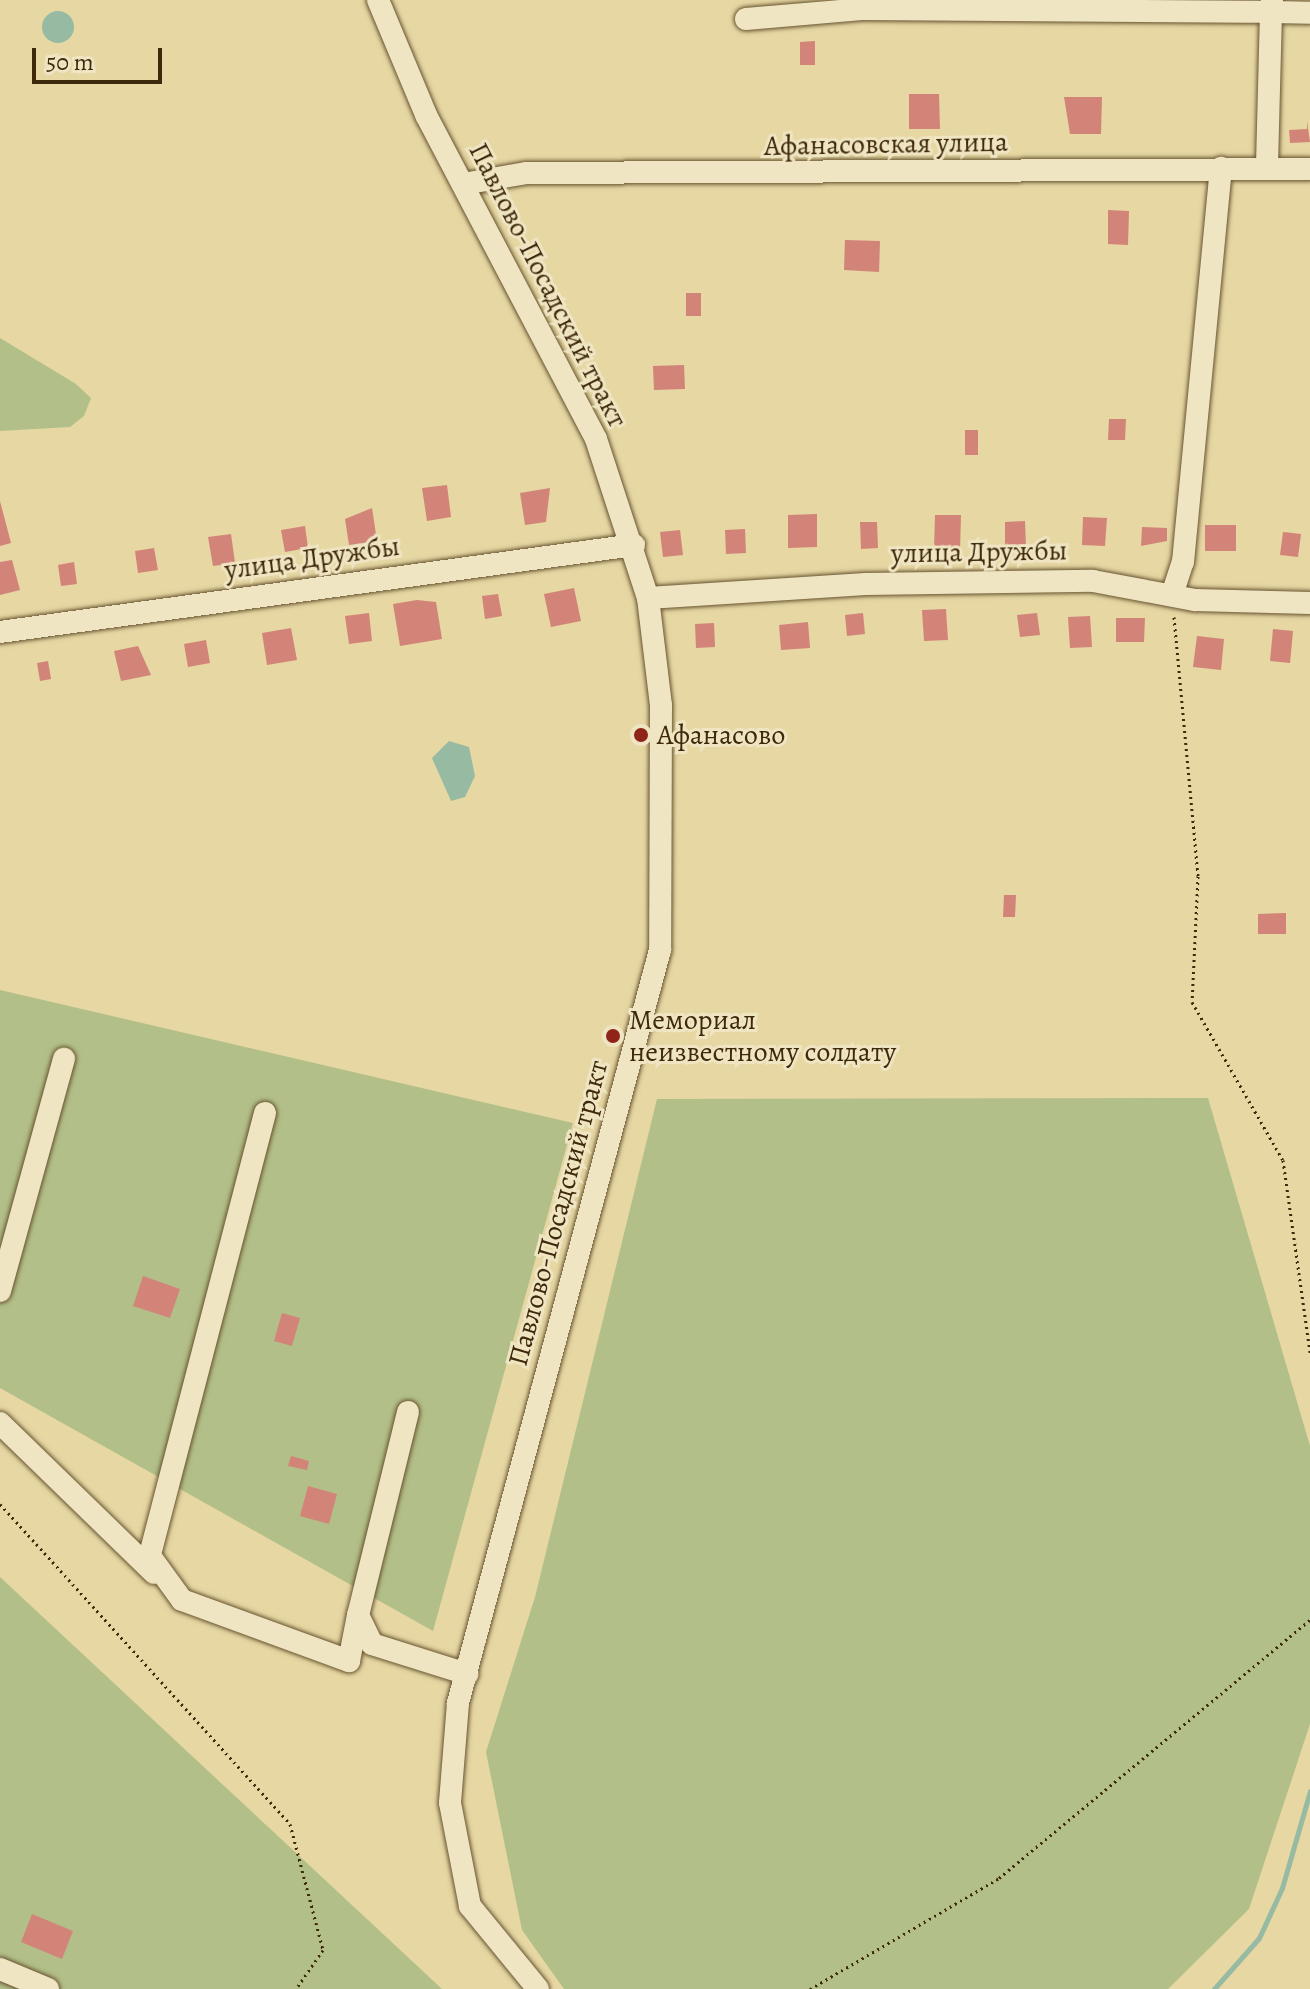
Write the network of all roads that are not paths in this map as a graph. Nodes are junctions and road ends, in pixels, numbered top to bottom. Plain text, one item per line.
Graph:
1 (378, 0) edge
2 (1272, 6) edge
3 (1310, 13) edge
4 (746, 19) dead end
5 (1221, 168) junction
6 (1267, 169) junction
7 (1310, 169) edge
8 (463, 184) junction
9 (634, 545) junction
10 (1172, 595) junction
11 (648, 598) junction
12 (1310, 603) edge
13 (0, 632) edge
14 (64, 1059) dead end
15 (265, 1113) dead end
16 (0, 1291) edge
17 (408, 1412) dead end
18 (0, 1423) edge
19 (182, 1600) junction
20 (358, 1615) junction
21 (467, 1674) junction
22 (0, 1969) edge
23 (48, 1989) edge
24 (538, 1989) edge

1 - 8 street, Павлово-Посадский тракт
2 - 3 street
2 - 4 street
2 - 6 street
5 - 6 street, Афанасовская улица
5 - 8 street, Афанасовская улица
5 - 10 street
6 - 7 street, Афанасовская улица
8 - 9 street, Павлово-Посадский тракт
9 - 11 street, Павлово-Посадский тракт
9 - 13 street, улица Дружбы
10 - 11 street, улица Дружбы
10 - 12 street, улица Дружбы
11 - 21 street, Павлово-Посадский тракт
14 - 16 street
15 - 19 street
17 - 20 street
18 - 19 street
19 - 20 street
20 - 21 street
21 - 24 street, Павлово-Посадский тракт
22 - 23 street

